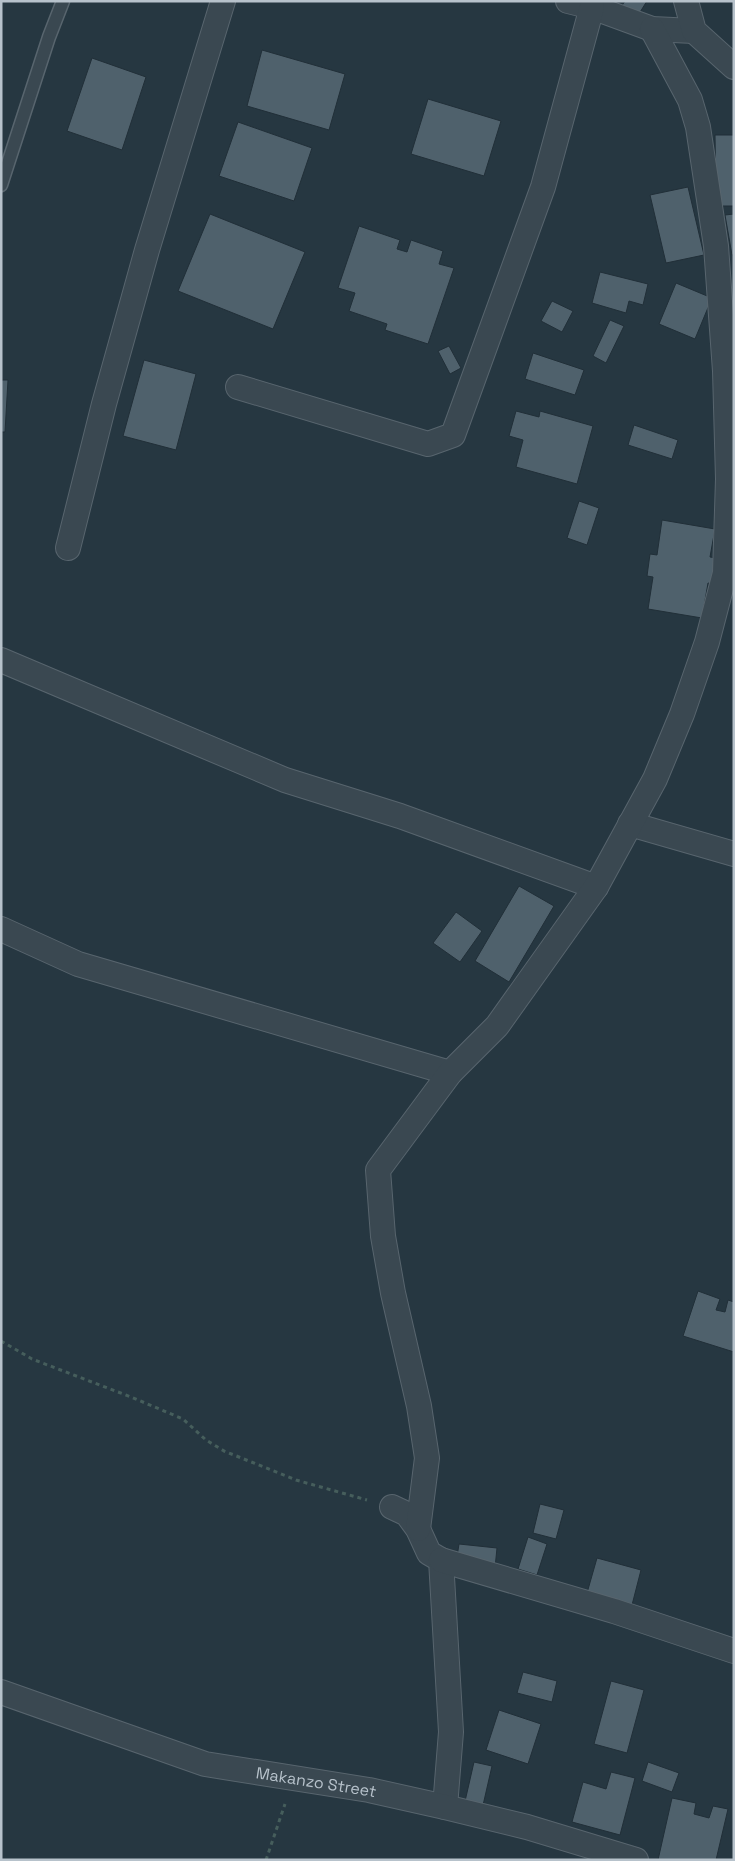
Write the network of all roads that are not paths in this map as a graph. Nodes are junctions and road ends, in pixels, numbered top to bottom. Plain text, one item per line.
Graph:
1 (63, 1) edge
2 (224, 1) edge
3 (568, 1) edge
4 (686, 1) edge
5 (592, 7) junction
6 (652, 28) junction
7 (694, 31) junction
8 (734, 67) edge
9 (1, 185) edge
10 (238, 387) dead end
11 (68, 548) dead end
12 (1, 660) edge
13 (630, 824) junction
14 (734, 854) edge
15 (596, 887) junction
16 (1, 929) edge
17 (450, 1073) junction
18 (392, 1507) road end
19 (418, 1528) junction
20 (441, 1560) junction
21 (734, 1651) edge
22 (1, 1692) edge
23 (445, 1807) junction
24 (636, 1860) edge

1 - 9 lane
2 - 11 street
3 - 5 street
4 - 7 street
5 - 6 street
5 - 10 street
6 - 7 street
6 - 13 street
7 - 8 street
12 - 15 street
13 - 14 street
13 - 15 street
15 - 17 street
16 - 17 street
17 - 19 street
18 - 19 street
19 - 20 street
20 - 21 street
20 - 23 street
22 - 23 street, Makanzo Street
23 - 24 street, Makanzo Street

